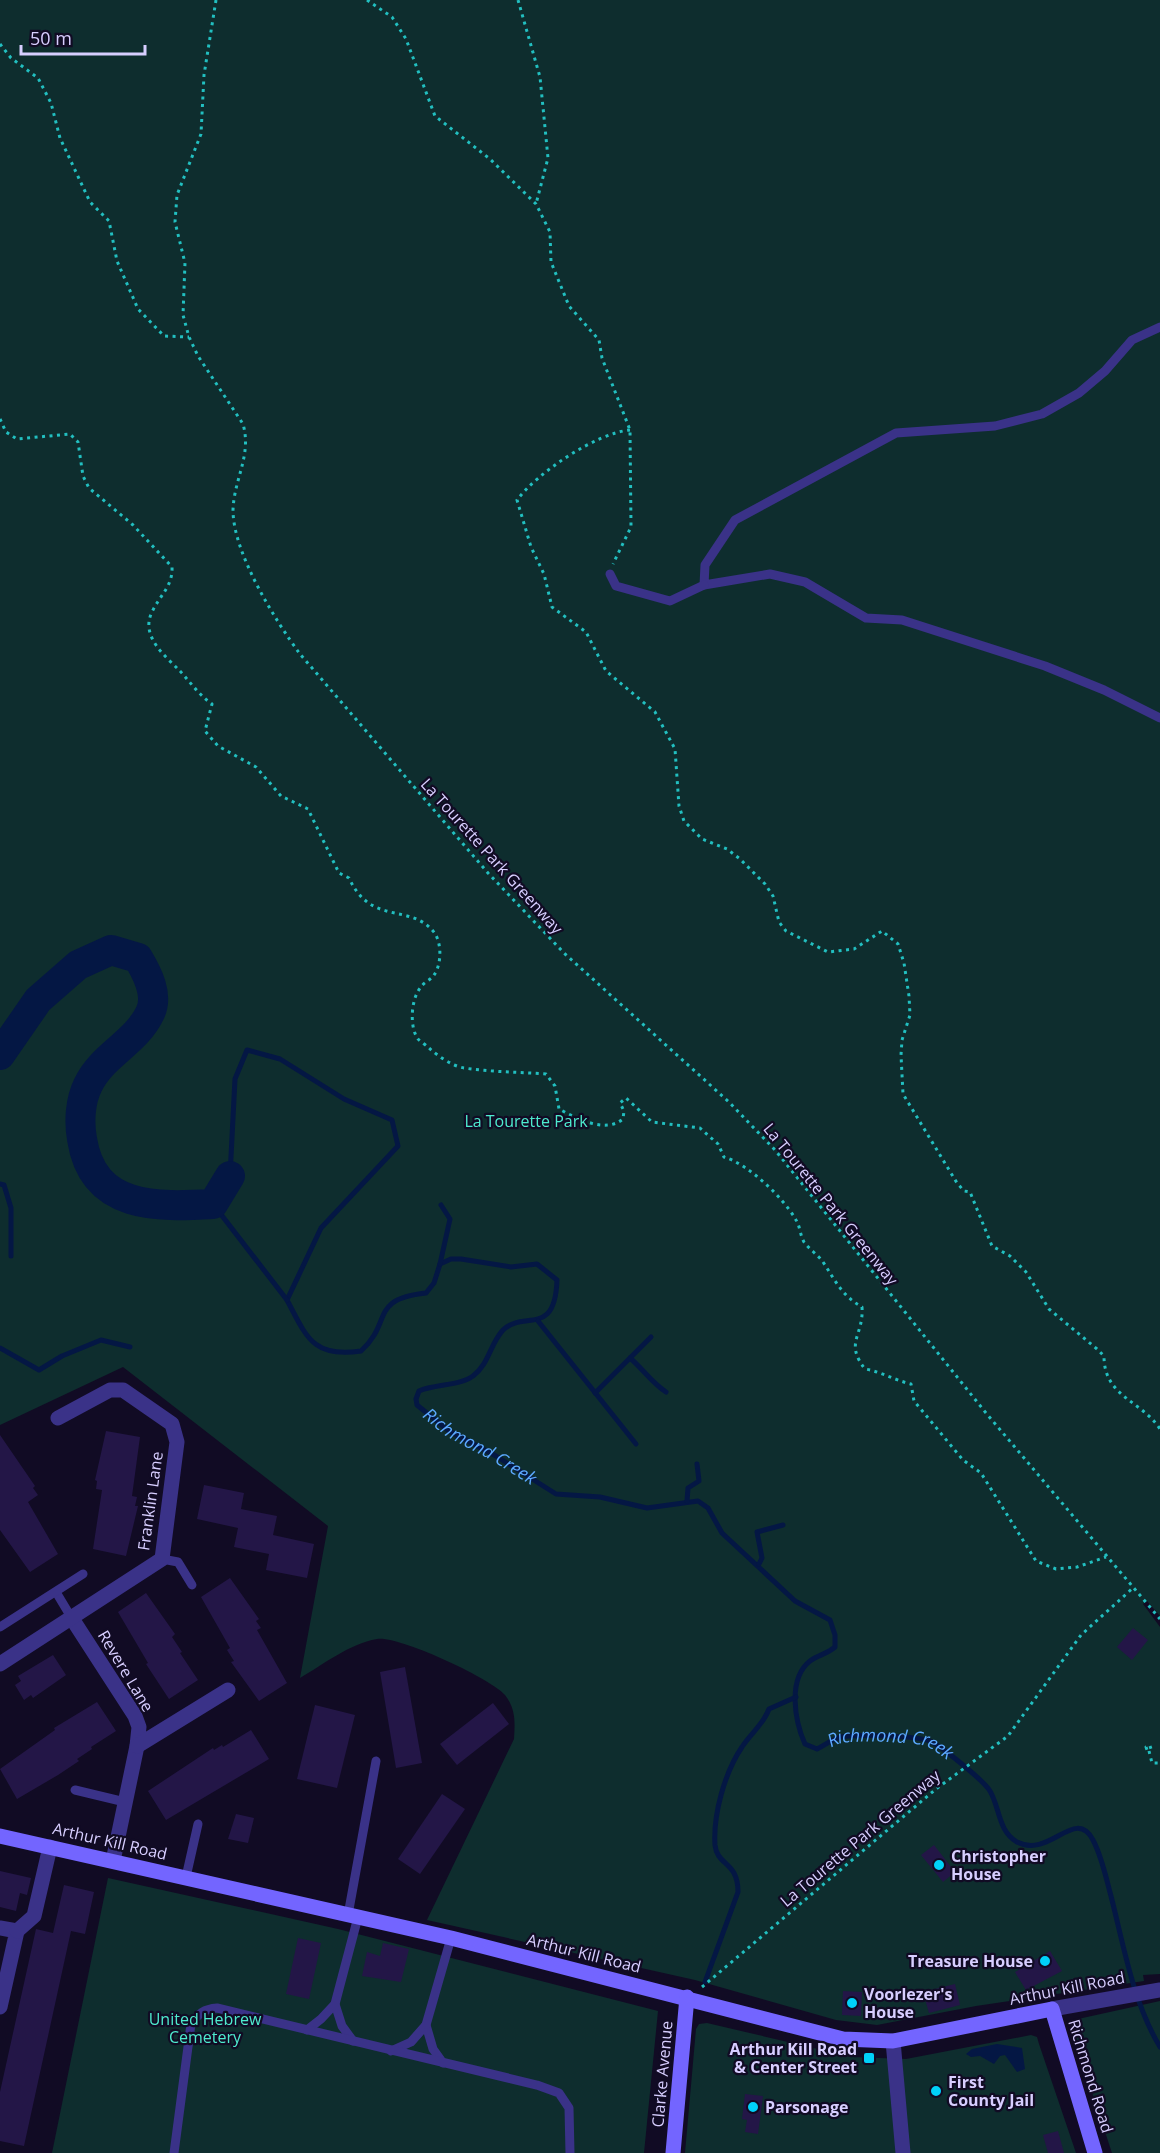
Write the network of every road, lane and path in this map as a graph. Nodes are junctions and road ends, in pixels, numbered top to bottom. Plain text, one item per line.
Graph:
1 (216, 0) edge
2 (367, 0) edge
3 (518, 0) edge
4 (0, 44) edge
5 (536, 204) junction
6 (1160, 327) edge
7 (189, 337) junction
8 (0, 419) edge
9 (630, 430) junction
10 (610, 574) joint
11 (704, 585) junction
12 (1160, 718) edge
13 (58, 1418) dead end
14 (1160, 1429) edge
15 (1107, 1556) junction
16 (162, 1559) junction
17 (83, 1574) dead end
18 (192, 1585) dead end
19 (1134, 1587) junction
20 (56, 1592) junction
21 (72, 1617) junction
22 (1160, 1619) edge
23 (0, 1627) edge
24 (0, 1663) edge
25 (228, 1690) dead end
26 (137, 1746) junction
27 (1149, 1751) dead end
28 (376, 1761) dead end
29 (1160, 1763) edge
30 (75, 1790) dead end
31 (125, 1802) junction
32 (198, 1824) dead end
33 (0, 1836) edge
34 (50, 1847) junction
35 (113, 1861) junction
36 (186, 1877) junction
37 (353, 1916) junction
38 (0, 1928) edge
39 (17, 1931) junction
40 (451, 1938) junction
41 (1153, 1991) edge
42 (690, 1998) junction
43 (335, 2004) junction
44 (0, 2007) edge
45 (1052, 2009) junction
46 (426, 2025) junction
47 (307, 2030) junction
48 (353, 2041) junction
49 (893, 2041) junction
50 (391, 2051) junction
51 (444, 2064) junction
52 (174, 2153) edge
53 (570, 2153) edge
54 (674, 2153) edge
55 (903, 2153) edge
56 (1095, 2153) edge

1 - 7 path, La Tourette Park Greenway
2 - 5 path
3 - 5 path
4 - 7 path
5 - 9 path
6 - 11 lane
7 - 15 path, La Tourette Park Greenway
8 - 15 path
9 - 10 path
9 - 14 path
10 - 11 lane
11 - 12 lane
13 - 16 street, Franklin Lane
15 - 19 path, La Tourette Park Greenway
16 - 18 lane
16 - 21 street, Franklin Lane
17 - 20 lane
19 - 22 path, La Tourette Park Greenway
19 - 42 path, La Tourette Park Greenway
20 - 21 lane
20 - 23 lane
21 - 24 street, Franklin Lane
21 - 26 street, Revere Lane
25 - 26 street, Revere Lane
26 - 31 street, Revere Lane
27 - 29 path
28 - 37 lane
30 - 31 lane
31 - 35 street, Revere Lane
32 - 36 lane
33 - 34 street, Arthur Kill Road
34 - 35 street, Arthur Kill Road
34 - 39 street
35 - 36 street, Arthur Kill Road
36 - 37 street, Arthur Kill Road
37 - 40 street, Arthur Kill Road
37 - 43 lane
38 - 39 street
39 - 44 street
40 - 42 street, Arthur Kill Road
40 - 46 lane
41 - 45 street, Arthur Kill Road
42 - 49 street, Arthur Kill Road
42 - 54 street, Clarke Avenue
43 - 47 lane
43 - 48 lane
45 - 49 street, Arthur Kill Road
45 - 56 street, Richmond Road
46 - 50 lane
46 - 51 lane
47 - 48 lane
47 - 52 lane
48 - 50 lane
49 - 55 street
50 - 51 lane
51 - 53 lane

